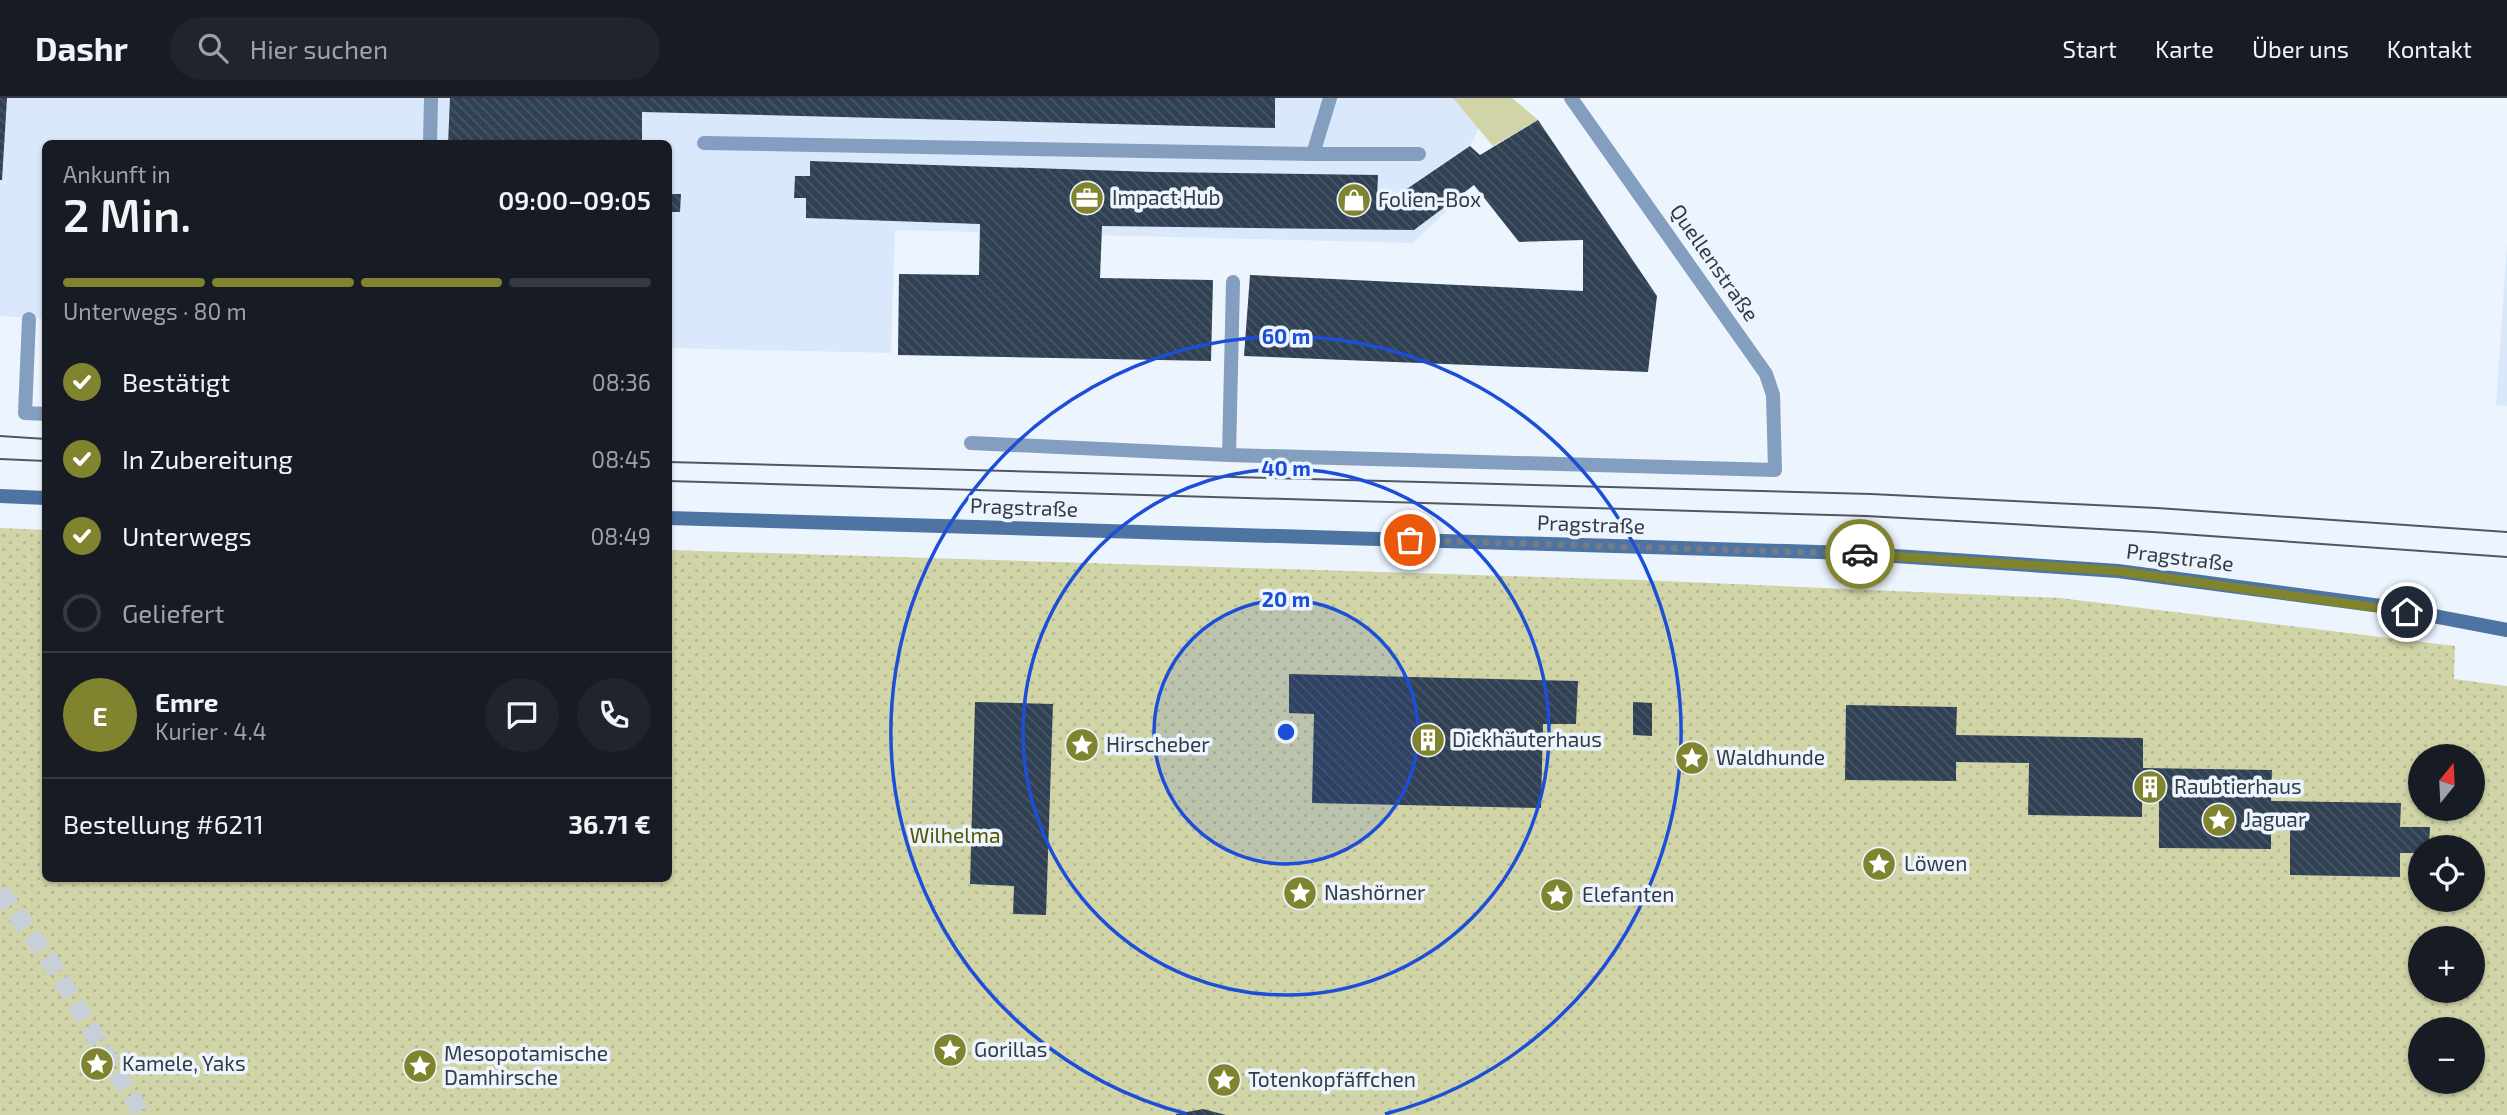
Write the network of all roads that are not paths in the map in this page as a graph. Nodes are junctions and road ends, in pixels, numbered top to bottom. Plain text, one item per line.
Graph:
1 (430, 98) edge
2 (1330, 98) edge
3 (1571, 98) edge
4 (430, 140) edge
5 (704, 143) dead end
6 (1313, 154) junction
7 (1419, 154) dead end
8 (1234, 282) dead end
9 (29, 319) dead end
10 (42, 414) edge
11 (971, 443) dead end
12 (1229, 455) junction
13 (0, 496) edge
14 (42, 498) edge
15 (672, 518) edge
16 (2507, 630) edge

1 - 4 street
2 - 6 street
3 - 12 street, Quellenstraße
5 - 6 street
6 - 7 street
8 - 12 street
9 - 10 street
11 - 12 street
13 - 14 main road
15 - 16 main road, Pragstraße

